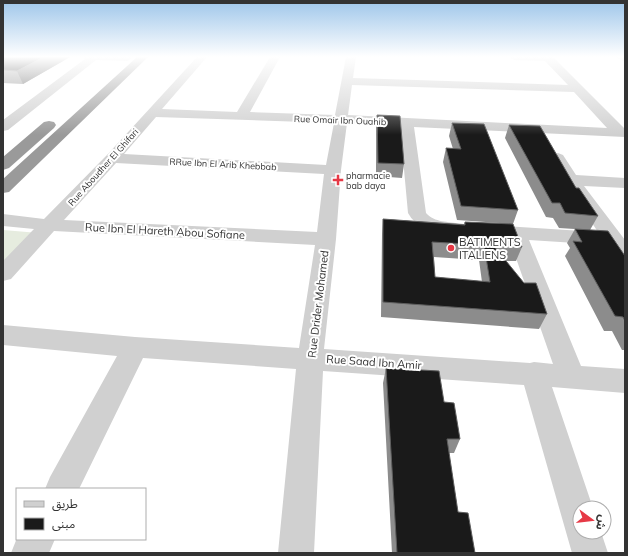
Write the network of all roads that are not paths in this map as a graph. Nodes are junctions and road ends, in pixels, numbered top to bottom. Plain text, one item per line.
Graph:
1 (60, 83) edge
2 (98, 83) edge
3 (115, 83) edge
4 (179, 83) edge
5 (260, 83) edge
6 (347, 83) edge
7 (404, 83) edge
8 (574, 83) edge
9 (580, 89) junction
10 (80, 98) dead end
11 (152, 113) junction
12 (241, 116) junction
13 (57, 119) dead end
14 (341, 120) junction
15 (407, 123) junction
16 (3, 127) edge
17 (541, 129) junction
18 (622, 132) edge
19 (112, 158) junction
20 (3, 165) edge
21 (333, 170) junction
22 (571, 180) junction
23 (625, 183) edge
24 (3, 188) edge
25 (3, 220) edge
26 (50, 225) junction
27 (518, 233) junction
28 (326, 239) junction
29 (614, 239) junction
30 (625, 255) edge
31 (3, 274) edge
32 (3, 335) edge
33 (135, 347) junction
34 (310, 358) junction
35 (534, 373) junction
36 (571, 376) junction
37 (625, 381) edge
38 (63, 488) edge
39 (573, 500) edge
40 (36, 540) edge
41 (586, 540) edge
42 (29, 553) edge
43 (296, 553) edge
44 (590, 553) edge

1 - 16 street
2 - 10 highway
3 - 24 highway
4 - 11 street, Rue Aboudher El Ghifari
5 - 12 street
6 - 14 street, Rue Drider Mohamed
7 - 9 street
8 - 9 street
9 - 18 street
11 - 12 street, Rue Omair Ibn Ouahib
11 - 19 street, Rue Aboudher El Ghifari
12 - 14 street, Rue Omair Ibn Ouahib
13 - 20 highway
14 - 15 street, Rue Omair Ibn Ouahib
14 - 21 street, Rue Drider Mohamed
15 - 17 street, Rue Omair Ibn Ouahib
15 - 27 street
17 - 18 street, Rue Omair Ibn Ouahib
17 - 22 street
19 - 21 street, RRue Ibn El Arib Khebbab
19 - 26 street, Rue Aboudher El Ghifari
21 - 28 street, Rue Drider Mohamed
22 - 23 street
22 - 29 street
25 - 26 street, Rue Ibn El Hareth Abou Sofiane
26 - 28 street, Rue Ibn El Hareth Abou Sofiane
26 - 31 street, Rue Aboudher El Ghifari
27 - 29 street
27 - 36 street
28 - 34 street, Rue Drider Mohamed
29 - 30 street
32 - 33 street, Rue Saad Ibn Amir
33 - 34 street, Rue Saad Ibn Amir
33 - 38 street
34 - 35 street, Rue Saad Ibn Amir
34 - 43 street, Rue Drider Mohamed
35 - 36 street, Rue Saad Ibn Amir
35 - 39 street
36 - 37 street, Rue Saad Ibn Amir
40 - 42 street
41 - 44 street

